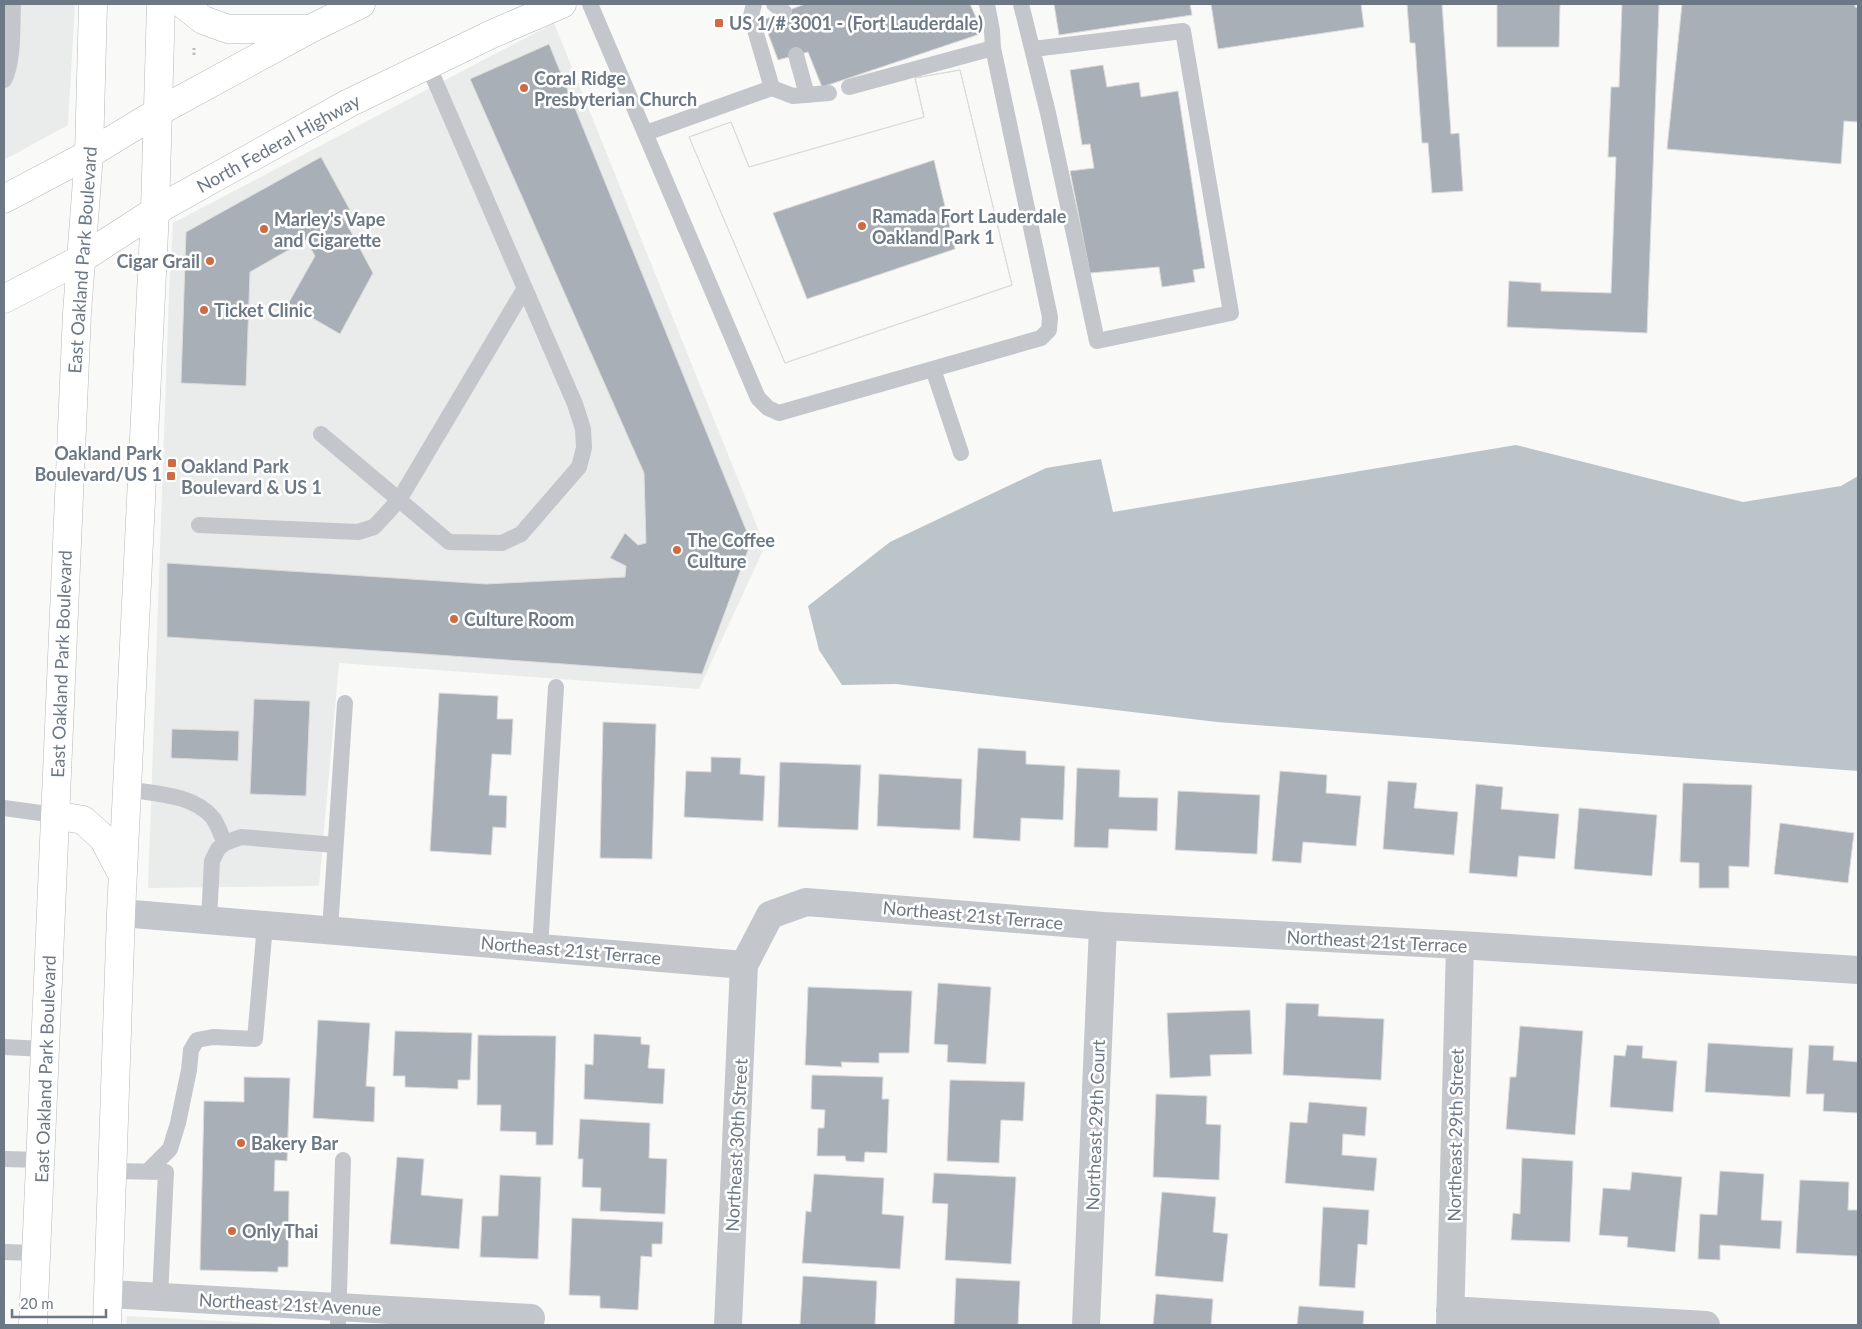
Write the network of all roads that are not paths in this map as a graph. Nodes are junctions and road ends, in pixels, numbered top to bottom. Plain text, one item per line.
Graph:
1 (13, 4) edge
2 (93, 4) edge
3 (161, 4) edge
4 (183, 4) edge
5 (362, 4) edge
6 (562, 4) edge
7 (590, 4) edge
8 (754, 4) edge
9 (987, 4) edge
10 (1021, 4) edge
11 (310, 29) junction
12 (993, 48) junction
13 (1033, 49) junction
14 (796, 55) dead end
15 (428, 65) junction
16 (4, 80) edge
17 (849, 87) dead end
18 (772, 88) junction
19 (829, 93) dead end
20 (807, 95) junction
21 (158, 112) junction
22 (646, 133) junction
23 (89, 154) junction
24 (4, 199) edge
25 (155, 211) junction
26 (81, 259) junction
27 (525, 288) junction
28 (4, 300) edge
29 (933, 369) junction
30 (321, 434) dead end
31 (961, 453) dead end
32 (399, 500) junction
33 (199, 525) dead end
34 (556, 687) dead end
35 (345, 703) dead end
36 (126, 788) junction
37 (4, 808) edge
38 (55, 815) junction
39 (225, 843) junction
40 (336, 845) junction
41 (122, 875) junction
42 (121, 913) junction
43 (209, 920) junction
44 (264, 924) junction
45 (1103, 926) junction
46 (330, 930) junction
47 (1460, 945) junction
48 (540, 948) junction
49 (744, 965) junction
50 (1858, 970) edge
51 (4, 1046) edge
52 (45, 1049) junction
53 (4, 1159) edge
54 (41, 1160) junction
55 (343, 1160) dead end
56 (112, 1171) junction
57 (148, 1171) junction
58 (4, 1252) edge
59 (36, 1253) junction
60 (109, 1294) junction
61 (160, 1297) junction
62 (338, 1316) edge
63 (531, 1318) dead end
64 (1450, 1318) edge
65 (33, 1325) edge
66 (107, 1325) edge
67 (728, 1325) edge
68 (1086, 1325) edge
69 (1706, 1325) edge

1 - 16 lane
2 - 23 main road, East Oakland Park Boulevard
3 - 21 main road
4 - 11 main road
5 - 11 main road
6 - 15 main road, North Federal Highway
7 - 22 lane
8 - 18 lane
9 - 12 lane
10 - 13 lane
11 - 21 main road
12 - 17 lane
12 - 29 lane
13 - 13 lane
14 - 20 lane
15 - 25 main road, North Federal Highway
15 - 27 lane
18 - 20 lane
18 - 22 lane
19 - 20 lane
21 - 23 main road
21 - 25 main road
22 - 29 lane
23 - 24 main road
23 - 26 main road, East Oakland Park Boulevard
25 - 26 main road, North Federal Highway
25 - 36 main road
26 - 28 main road, North Federal Highway
26 - 38 main road, East Oakland Park Boulevard
27 - 32 lane
27 - 32 lane
29 - 31 lane
30 - 32 lane
32 - 33 lane
34 - 48 lane
35 - 40 lane
36 - 39 lane
36 - 41 main road
37 - 38 lane
38 - 41 main road
38 - 52 main road, East Oakland Park Boulevard
39 - 40 lane
39 - 43 lane
40 - 46 lane
41 - 42 main road
42 - 43 street, Northeast 21st Terrace
42 - 56 main road
43 - 44 street, Northeast 21st Terrace
44 - 46 street, Northeast 21st Terrace
44 - 57 lane
45 - 47 street, Northeast 21st Terrace
45 - 49 street, Northeast 21st Terrace
45 - 68 street, Northeast 29th Court
46 - 48 street, Northeast 21st Terrace
47 - 50 street, Northeast 21st Terrace
47 - 64 street, Northeast 29th Street
48 - 49 street, Northeast 21st Terrace
49 - 67 street, Northeast 30th Street
51 - 52 lane
52 - 54 main road, East Oakland Park Boulevard
53 - 54 lane
54 - 59 main road, East Oakland Park Boulevard
55 - 62 lane
56 - 57 lane
56 - 60 main road
57 - 61 lane
58 - 59 lane
59 - 65 main road, East Oakland Park Boulevard
60 - 61 street, Northeast 21st Avenue
60 - 66 main road
61 - 62 street, Northeast 21st Avenue
62 - 63 street, Northeast 21st Avenue
64 - 69 street

